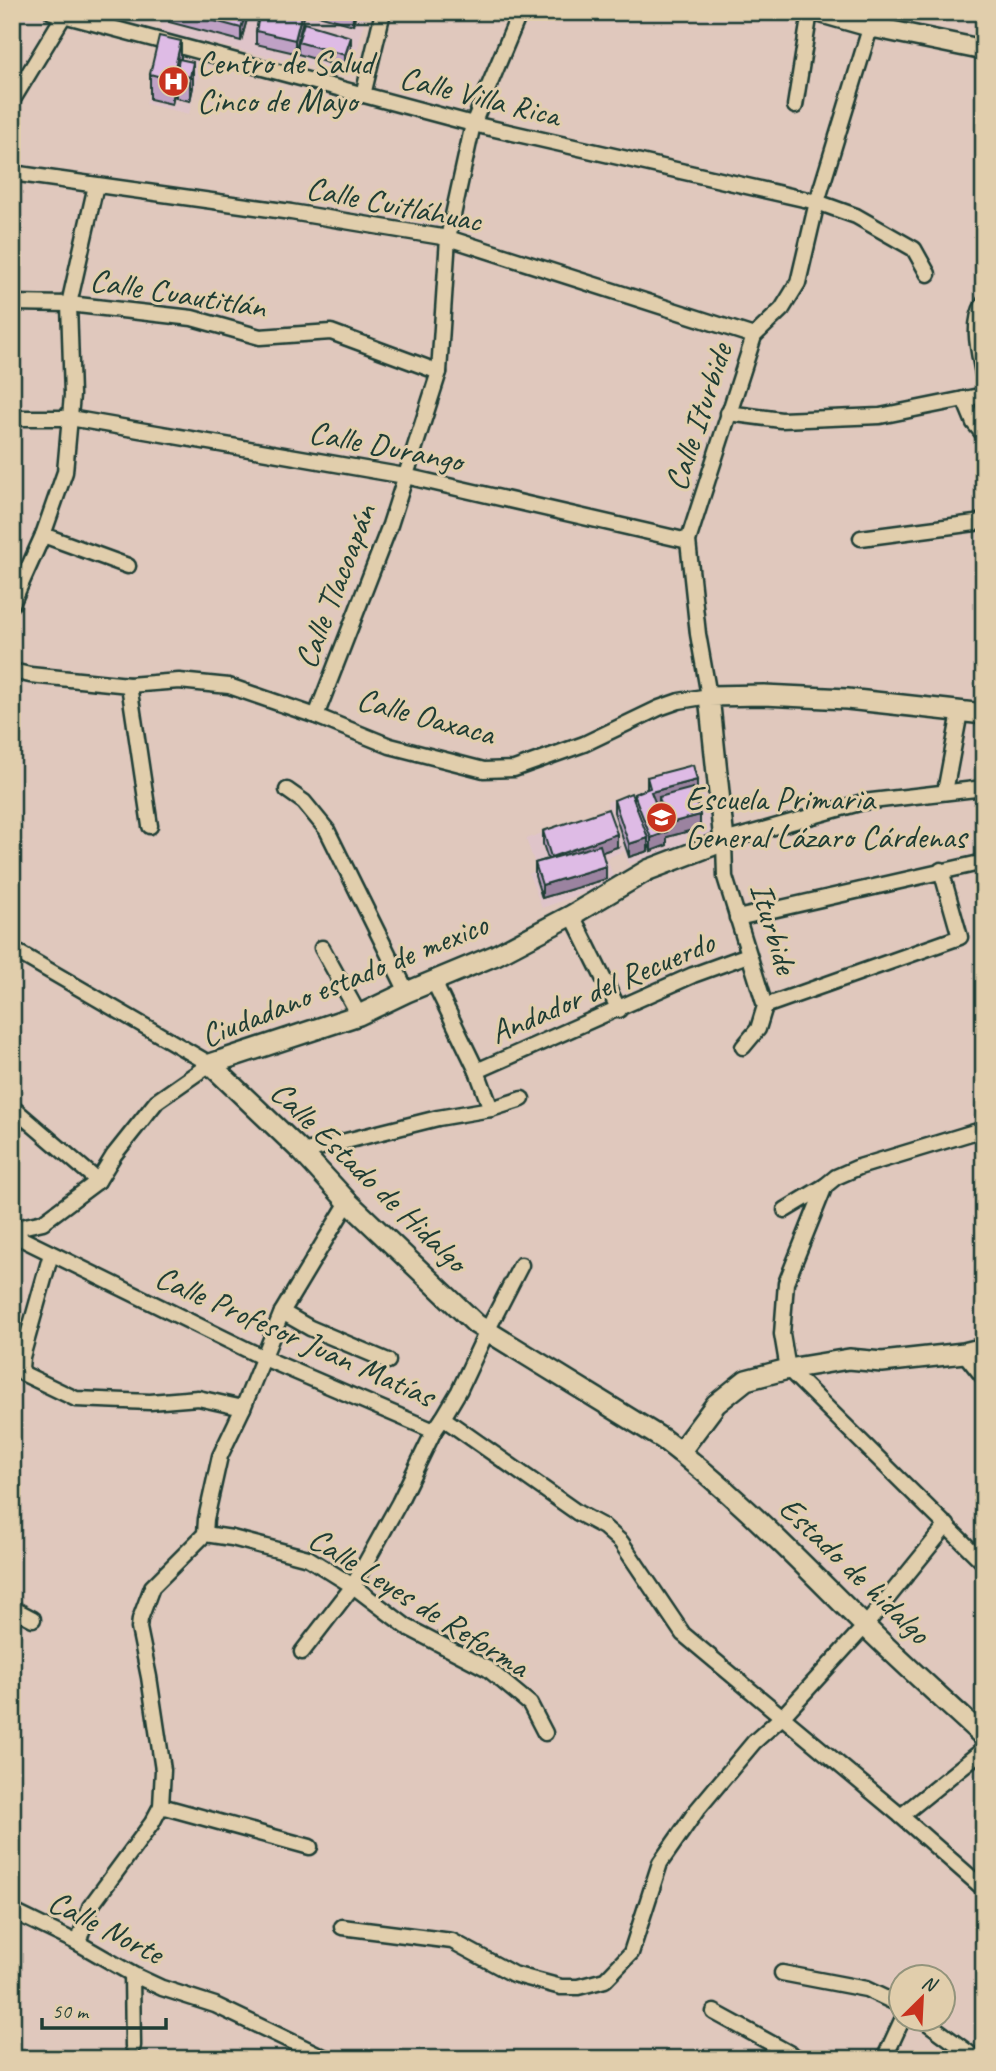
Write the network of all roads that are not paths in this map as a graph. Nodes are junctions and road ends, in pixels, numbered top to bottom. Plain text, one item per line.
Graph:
1 (383, 12) edge
2 (520, 12) edge
3 (810, 12) edge
4 (819, 12) edge
5 (61, 14) edge
6 (873, 20) edge
7 (984, 50) edge
8 (363, 95) junction
9 (12, 101) edge
10 (795, 106) dead end
11 (473, 124) junction
12 (12, 173) edge
13 (96, 185) junction
14 (817, 202) junction
15 (447, 237) junction
16 (928, 274) dead end
17 (12, 303) edge
18 (984, 303) edge
19 (69, 304) junction
20 (754, 337) junction
21 (439, 372) junction
22 (984, 379) edge
23 (984, 395) edge
24 (964, 399) junction
25 (729, 413) junction
26 (12, 418) edge
27 (70, 418) junction
28 (984, 435) edge
29 (405, 476) junction
30 (984, 520) edge
31 (43, 535) junction
32 (861, 538) dead end
33 (688, 541) junction
34 (128, 566) dead end
35 (12, 604) edge
36 (12, 671) edge
37 (129, 685) junction
38 (709, 696) junction
39 (960, 712) junction
40 (984, 714) edge
41 (316, 716) junction
42 (984, 788) edge
43 (287, 790) dead end
44 (945, 792) junction
45 (150, 826) dead end
46 (724, 841) junction
47 (984, 862) edge
48 (941, 870) junction
49 (572, 915) junction
50 (737, 918) junction
51 (322, 948) dead end
52 (12, 949) edge
53 (748, 956) junction
54 (434, 982) junction
55 (407, 992) junction
56 (765, 1006) junction
57 (619, 1010) junction
58 (359, 1015) junction
59 (743, 1047) dead end
60 (210, 1065) junction
61 (477, 1071) junction
62 (522, 1099) dead end
63 (12, 1107) edge
64 (491, 1109) junction
65 (984, 1129) edge
66 (302, 1152) junction
67 (98, 1181) junction
68 (825, 1186) junction
69 (348, 1202) junction
70 (785, 1210) dead end
71 (12, 1232) edge
72 (51, 1254) junction
73 (521, 1265) dead end
74 (282, 1312) junction
75 (487, 1331) junction
76 (984, 1348) edge
77 (964, 1353) junction
78 (264, 1358) junction
79 (388, 1361) dead end
80 (788, 1368) junction
81 (984, 1378) edge
82 (243, 1408) junction
83 (443, 1418) junction
84 (435, 1431) junction
85 (680, 1452) junction
86 (947, 1525) junction
87 (205, 1534) junction
88 (984, 1563) edge
89 (353, 1586) junction
90 (12, 1608) edge
91 (33, 1619) dead end
92 (865, 1626) junction
93 (302, 1652) dead end
94 (783, 1716) junction
95 (545, 1733) dead end
96 (984, 1737) edge
97 (984, 1749) edge
98 (161, 1806) junction
99 (901, 1816) junction
100 (310, 1847) dead end
101 (984, 1889) edge
102 (12, 1911) edge
103 (342, 1927) dead end
104 (78, 1943) junction
105 (782, 1973) dead end
106 (132, 1974) junction
107 (888, 2000) edge
108 (714, 2012) dead end
109 (897, 2032) edge
110 (940, 2032) edge
111 (133, 2046) dead end
112 (328, 2059) edge
113 (800, 2059) edge
114 (884, 2059) edge
115 (977, 2059) edge

1 - 8 street
2 - 11 street, Calle Tlacoapán
3 - 10 street
4 - 6 street
5 - 8 street, Calle Villa Rica
5 - 9 street
6 - 7 street
6 - 14 street, Calle Iturbide
8 - 11 street, Calle Villa Rica
11 - 14 street, Calle Villa Rica
11 - 15 street, Calle Tlacoapán
12 - 13 street, Calle Cuitláhuac
13 - 15 street, Calle Cuitláhuac
13 - 19 street
14 - 16 street, Calle Villa Rica
14 - 20 street, Calle Iturbide
15 - 20 street, Calle Cuitláhuac
15 - 21 street, Calle Tlacoapán
17 - 19 street, Calle Cuautitlán
18 - 22 street
19 - 21 street, Calle Cuautitlán
19 - 27 street
20 - 25 street, Calle Iturbide
21 - 29 street, Calle Tlacoapán
23 - 24 street
24 - 25 street
24 - 28 street
25 - 33 street, Calle Iturbide
26 - 27 street, Calle Durango
27 - 29 street, Calle Durango
27 - 31 street
29 - 33 street, Calle Durango
29 - 41 street, Calle Tlacoapán
30 - 32 street
31 - 34 street
31 - 35 street
33 - 38 street, Calle Iturbide
36 - 37 street, Calle Oaxaca
37 - 41 street, Calle Oaxaca
37 - 45 street
38 - 39 street, Calle Oaxaca
38 - 41 street, Calle Oaxaca
38 - 46 street, Iturbide
39 - 40 street, Calle Oaxaca
39 - 44 street
42 - 44 street, Ciudadano estado de mexico
43 - 55 street
44 - 46 street, Ciudadano estado de mexico
46 - 49 street, Ciudadano estado de mexico
46 - 50 street, Iturbide
47 - 48 street
48 - 50 street
48 - 56 street
49 - 54 street, Ciudadano estado de mexico
49 - 57 street
50 - 53 street, Iturbide
51 - 58 street
52 - 60 street, Calle Estado de Hidalgo
53 - 56 street, Iturbide
53 - 57 street, Andador del Recuerdo
54 - 55 street, Ciudadano estado de mexico
54 - 61 street
55 - 58 street, Ciudadano estado de mexico
56 - 59 street, Iturbide
57 - 61 street, Andador del Recuerdo
58 - 60 street, Ciudadano estado de mexico
60 - 66 street, Calle Estado de Hidalgo
60 - 67 street, Ciudadano estado de mexico
61 - 64 street
62 - 64 street
63 - 67 street
64 - 66 street
65 - 68 street
66 - 69 street, Calle Estado de Hidalgo
67 - 71 street, Ciudadano estado de mexico
68 - 70 street
68 - 80 street
69 - 74 street
69 - 75 street, Calle Estado de Hidalgo
71 - 72 street, Calle Profesor Juan Matías
72 - 78 street, Calle Profesor Juan Matías
72 - 82 street
73 - 75 street
74 - 78 street
74 - 79 street
75 - 83 street
75 - 85 street, Calle Estado de Hidalgo
76 - 77 street
77 - 80 street
77 - 81 street
78 - 82 street
78 - 84 street, Calle Profesor Juan Matías
80 - 85 street
80 - 86 street
82 - 87 street
83 - 84 street, Calle Profesor Juan Matías
83 - 94 street, Calle Profesor Juan Matías
84 - 89 street
85 - 92 street, Estado de hidalgo
86 - 88 street
86 - 92 street
87 - 89 street, Calle Leyes de Reforma
87 - 98 street
89 - 93 street
89 - 95 street, Calle Leyes de Reforma
90 - 91 street
92 - 94 street
92 - 96 street, Estado de hidalgo
94 - 99 street, Calle Profesor Juan Matías
94 - 103 street
97 - 99 street
98 - 100 street
98 - 104 street
99 - 101 street, Calle Profesor Juan Matías
102 - 104 street, Calle Norte
104 - 106 street, Calle Norte
105 - 107 street
106 - 111 street
106 - 112 street, Calle Norte
108 - 113 street
109 - 114 street
110 - 115 street

